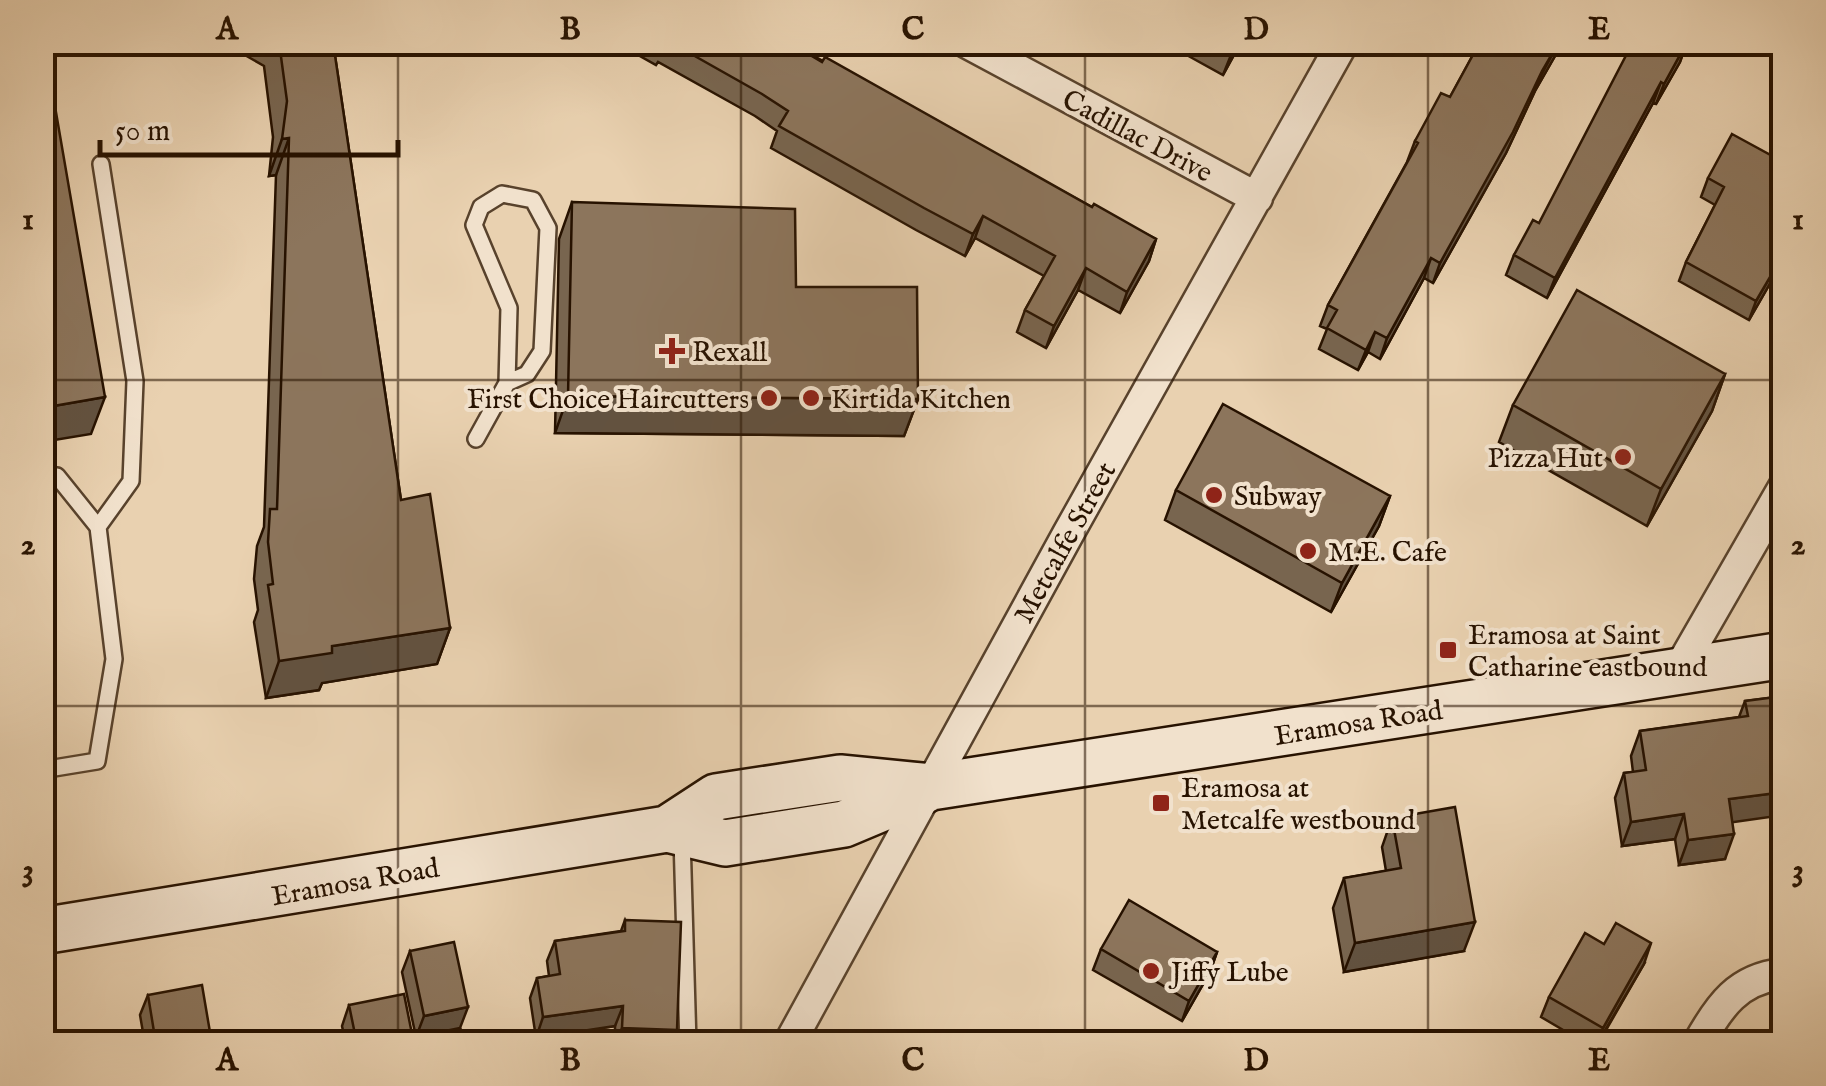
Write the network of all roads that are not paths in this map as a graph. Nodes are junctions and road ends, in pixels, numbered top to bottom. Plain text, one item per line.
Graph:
1 (966, 42) edge
2 (1343, 42) edge
3 (101, 164) dead end
4 (1256, 198) junction
5 (507, 384) junction
6 (476, 439) dead end
7 (42, 478) edge
8 (1784, 487) edge
9 (98, 527) junction
10 (1784, 655) edge
11 (1677, 673) junction
12 (42, 770) edge
13 (931, 787) junction
14 (674, 830) junction
15 (42, 931) edge
16 (1784, 974) edge
17 (688, 1044) edge
18 (788, 1044) edge
19 (1698, 1044) edge

1 - 4 street, Cadillac Drive
2 - 4 street, Metcalfe Street
3 - 9 lane
4 - 13 street, Metcalfe Street
5 - 5 lane
5 - 6 lane
7 - 9 lane
8 - 11 street
9 - 12 lane
10 - 11 main road, Eramosa Road
11 - 13 main road, Eramosa Road
13 - 14 main road, Eramosa Road
13 - 18 street, Metcalfe Street
14 - 15 main road, Eramosa Road
14 - 17 lane
16 - 19 street

